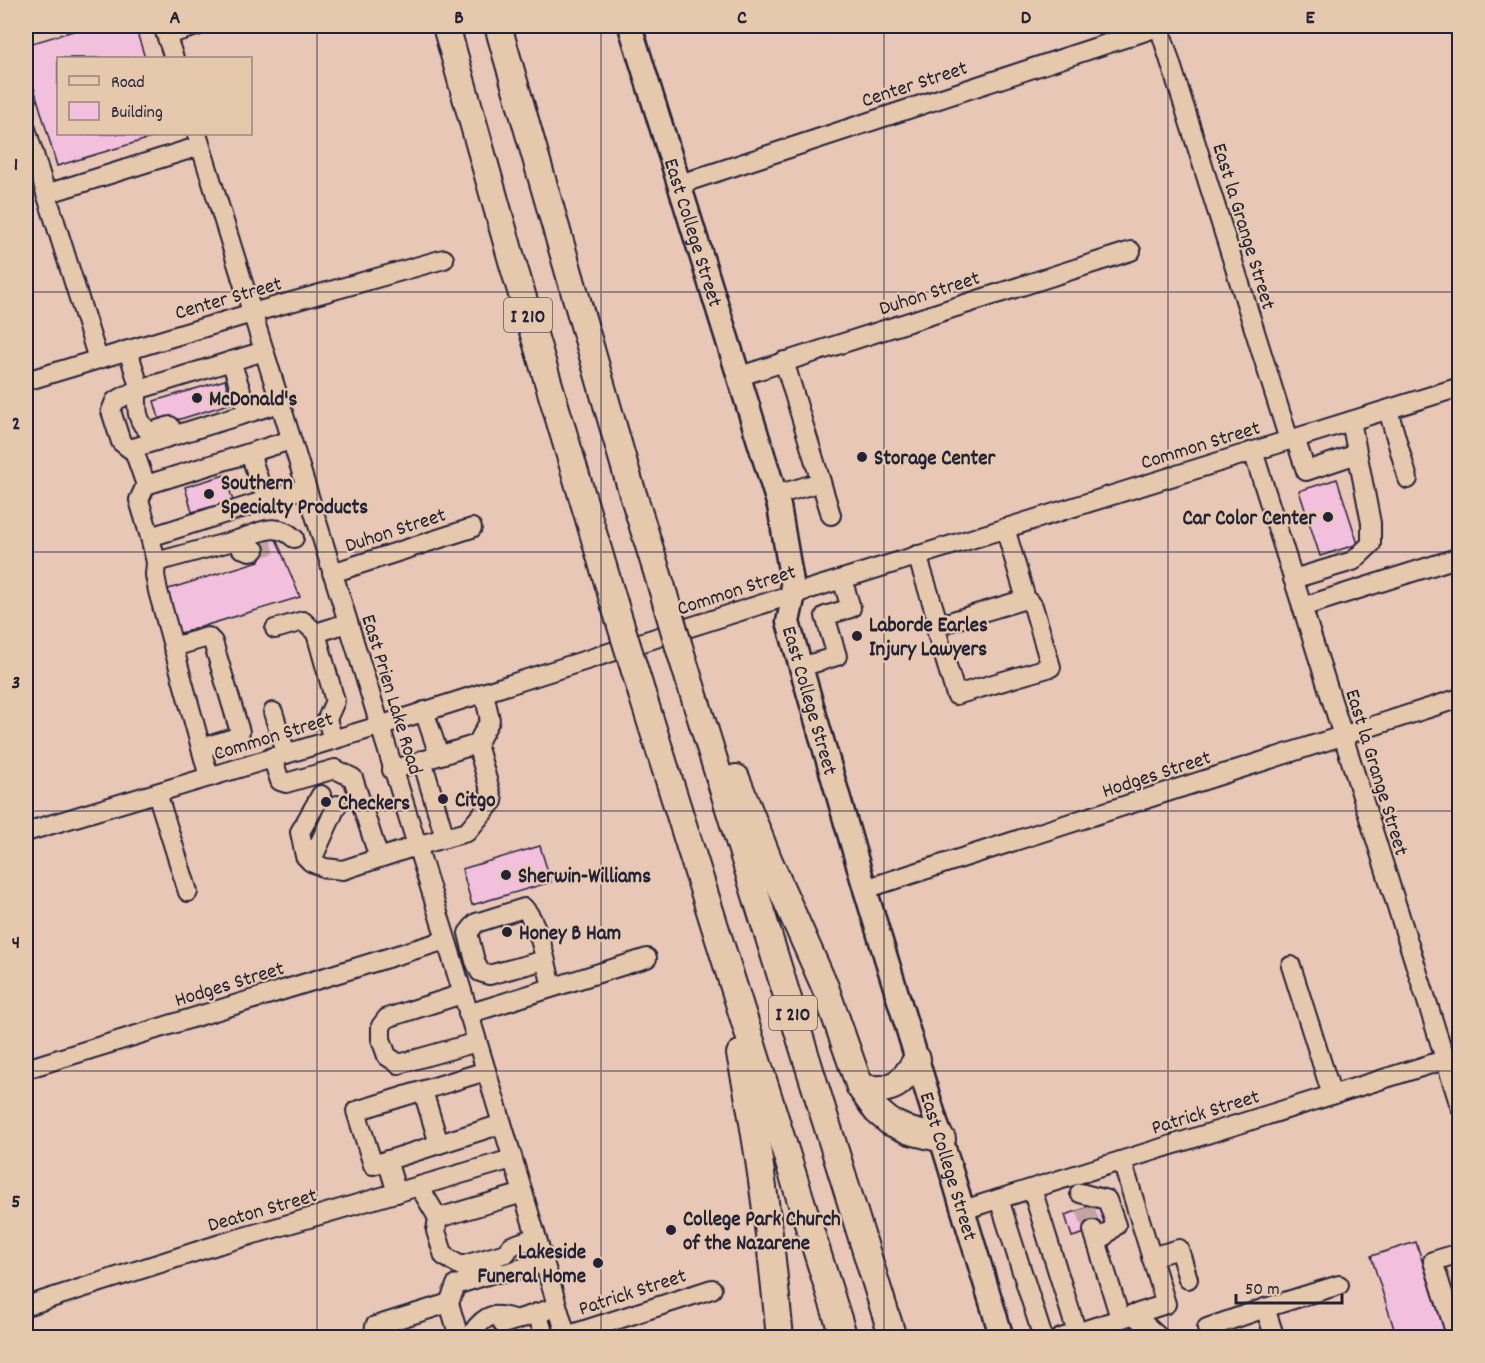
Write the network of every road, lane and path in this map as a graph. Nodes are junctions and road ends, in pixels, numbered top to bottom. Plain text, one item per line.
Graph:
1 (197, 26) edge
2 (446, 26) edge
3 (498, 26) edge
4 (630, 26) edge
5 (1160, 26) edge
6 (165, 30) edge
7 (174, 57) edge
8 (26, 129) edge
9 (199, 140) edge
10 (32, 174) edge
11 (680, 184) junction
12 (46, 194) junction
13 (1131, 250) dead end
14 (444, 259) dead end
15 (252, 313) junction
16 (128, 350) junction
17 (264, 351) junction
18 (98, 359) junction
19 (231, 361) junction
20 (784, 362) junction
21 (740, 376) junction
22 (26, 381) edge
23 (1460, 387) edge
24 (139, 390) junction
25 (279, 403) junction
26 (1388, 410) junction
27 (243, 414) junction
28 (1351, 421) junction
29 (1292, 439) junction
30 (291, 440) junction
31 (133, 448) junction
32 (1253, 451) junction
33 (250, 453) junction
34 (1358, 454) junction
35 (1408, 478) dead end
36 (821, 482) junction
37 (146, 485) junction
38 (306, 488) junction
39 (261, 494) junction
40 (776, 495) junction
41 (831, 515) dead end
42 (472, 528) dead end
43 (1005, 528) junction
44 (319, 531) junction
45 (150, 537) junction
46 (280, 537) junction
47 (237, 540) junction
48 (255, 550) dead end
49 (917, 555) junction
50 (1460, 557) edge
51 (156, 562) junction
52 (332, 573) junction
53 (842, 579) junction
54 (1293, 579) junction
55 (794, 594) junction
56 (1026, 599) junction
57 (1302, 607) junction
58 (347, 623) junction
59 (939, 625) junction
60 (275, 629) dead end
61 (316, 633) junction
62 (173, 647) junction
63 (801, 667) junction
64 (691, 684) junction
65 (484, 693) junction
66 (1460, 698) edge
67 (424, 711) junction
68 (273, 712) dead end
69 (379, 726) junction
70 (1344, 737) junction
71 (333, 740) junction
72 (477, 744) junction
73 (201, 748) junction
74 (279, 756) junction
75 (430, 758) junction
76 (335, 769) junction
77 (392, 770) junction
78 (209, 777) junction
79 (353, 778) junction
80 (157, 793) junction
81 (26, 832) edge
82 (445, 838) junction
83 (416, 846) junction
84 (379, 858) junction
85 (311, 862) junction
86 (865, 890) junction
87 (188, 892) dead end
88 (709, 904) junction
89 (446, 940) junction
90 (647, 958) dead end
91 (545, 960) junction
92 (475, 961) junction
93 (1291, 966) dead end
94 (455, 968) junction
95 (552, 987) junction
96 (462, 994) junction
97 (468, 1014) junction
98 (477, 1042) junction
99 (1452, 1058) edge
100 (917, 1059) junction
101 (26, 1069) edge
102 (486, 1071) junction
103 (860, 1087) junction
104 (423, 1091) junction
105 (1332, 1095) junction
106 (380, 1104) junction
107 (1460, 1106) edge
108 (502, 1124) junction
109 (942, 1139) junction
110 (428, 1144) junction
111 (512, 1159) junction
112 (387, 1160) junction
113 (1122, 1161) junction
114 (418, 1186) junction
115 (1032, 1189) junction
116 (397, 1192) junction
117 (1080, 1192) junction
118 (523, 1193) junction
119 (999, 1199) junction
120 (963, 1210) junction
121 (438, 1218) junction
122 (536, 1238) junction
123 (1460, 1253) edge
124 (1151, 1257) junction
125 (544, 1262) junction
126 (1188, 1279) dead end
127 (1339, 1285) dead end
128 (712, 1289) dead end
129 (449, 1302) junction
130 (26, 1306) edge
131 (557, 1307) junction
132 (1265, 1308) junction
133 (537, 1313) junction
134 (1126, 1316) junction
135 (1207, 1328) dead end
136 (483, 1330) edge
137 (1069, 1335) edge
138 (1458, 1336) edge
139 (567, 1337) edge
140 (377, 1338) edge
141 (545, 1338) edge
142 (780, 1338) edge
143 (844, 1338) edge
144 (893, 1338) edge
145 (1002, 1338) edge
146 (1043, 1338) edge
147 (1160, 1338) edge
148 (1275, 1338) edge

1 - 6 street
2 - 88 highway, I 210, bridge
3 - 64 highway, I 210, bridge
4 - 11 main road, East College Street
5 - 11 street, Center Street
5 - 29 street, East la Grange Street
6 - 7 street
8 - 10 street
9 - 12 street
9 - 15 street, East Prien Lake Road
10 - 12 street
11 - 21 main road, East College Street
12 - 18 street
13 - 20 street, Duhon Street
14 - 15 street, Center Street
15 - 16 street, Center Street
15 - 17 street, East Prien Lake Road
16 - 18 street, Center Street
16 - 24 street
17 - 19 street
17 - 25 street, East Prien Lake Road
18 - 22 street, Center Street
19 - 24 street
19 - 27 street
20 - 21 street, Duhon Street
20 - 36 street
21 - 40 main road, East College Street
23 - 26 street, Common Street
24 - 27 street
24 - 31 street
25 - 27 street
25 - 30 street, East Prien Lake Road
26 - 28 street, Common Street
26 - 35 street
27 - 31 street
28 - 29 street, Common Street
28 - 34 street
29 - 32 street, Common Street
29 - 34 street, East la Grange Street
30 - 33 street
30 - 38 street, East Prien Lake Road
31 - 37 street
32 - 43 street, Common Street
32 - 54 street, East la Grange Street
33 - 37 street
33 - 39 street
34 - 54 street
36 - 40 street
36 - 41 street
37 - 45 street
38 - 39 street
38 - 44 street, East Prien Lake Road
39 - 45 street
39 - 46 street
40 - 55 main road, East College Street
42 - 52 street, Duhon Street
43 - 49 street, Common Street
43 - 56 street
44 - 46 street
44 - 52 street, East Prien Lake Road
45 - 51 street
46 - 47 street
47 - 48 street
47 - 51 street
49 - 53 street, Common Street
49 - 59 street
50 - 57 street
51 - 62 street
52 - 58 street, East Prien Lake Road
53 - 55 street, Common Street
53 - 63 street
54 - 57 street, East la Grange Street
55 - 63 main road, East College Street
55 - 65 street, Common Street
56 - 59 street
56 - 59 street
57 - 70 street, East la Grange Street
58 - 61 street
58 - 69 street, East Prien Lake Road
60 - 61 street
61 - 71 street
62 - 73 street
62 - 73 street
63 - 86 main road, East College Street
64 - 103 highway
64 - 144 highway, I 210
65 - 67 street, Common Street
65 - 72 street
66 - 70 street, Hodges Street
67 - 69 street, Common Street
67 - 75 street
68 - 74 street
69 - 71 street, Common Street
69 - 77 street, East Prien Lake Road
70 - 86 street, Hodges Street
70 - 99 street, East la Grange Street
71 - 74 street, Common Street
72 - 75 street
72 - 82 street
73 - 78 street
74 - 76 street
74 - 78 street, Common Street
75 - 77 street
75 - 82 street
76 - 79 street
76 - 85 street
77 - 83 street, East Prien Lake Road
78 - 80 street, Common Street
79 - 84 street
79 - 85 street
80 - 81 street, Common Street
80 - 87 street
82 - 83 street
83 - 84 street
83 - 89 street, East Prien Lake Road
84 - 85 street
86 - 100 main road, East College Street
88 - 142 highway
88 - 143 highway, I 210
89 - 94 street, East Prien Lake Road
89 - 101 street, Hodges Street
90 - 95 street
91 - 92 street
91 - 92 street
91 - 95 street
92 - 94 street
93 - 105 street
94 - 96 street, East Prien Lake Road
95 - 97 street
96 - 97 street, East Prien Lake Road
96 - 98 street
97 - 98 street, East Prien Lake Road
98 - 102 street, East Prien Lake Road
99 - 105 street, Patrick Street
99 - 107 street, East la Grange Street
100 - 103 highway
100 - 109 main road, East College Street
102 - 104 street
102 - 108 street, East Prien Lake Road
103 - 109 highway
104 - 106 street
104 - 110 street
105 - 113 street, Patrick Street
106 - 110 street
106 - 112 street
108 - 110 street
108 - 111 street, East Prien Lake Road
109 - 120 main road, East College Street
110 - 112 street
111 - 114 street, Deaton Street
111 - 118 street, East Prien Lake Road
112 - 116 street
113 - 117 street, Patrick Street
113 - 124 street
114 - 116 street, Deaton Street
114 - 121 street
115 - 117 street, Patrick Street
115 - 119 street, Patrick Street
115 - 137 street
116 - 130 street, Deaton Street
117 - 134 street
118 - 121 street
118 - 122 street, East Prien Lake Road
119 - 120 street, Patrick Street
119 - 146 street
120 - 145 main road, East College Street
121 - 122 street
122 - 125 street, East Prien Lake Road
123 - 138 street
124 - 126 street
124 - 134 street
125 - 129 street
125 - 131 street, East Prien Lake Road
127 - 132 street
128 - 139 street, Patrick Street
129 - 136 street
129 - 140 street
131 - 133 street
131 - 139 street, East Prien Lake Road
132 - 135 street
132 - 148 street
133 - 136 street
133 - 141 street
134 - 137 street
134 - 147 street

